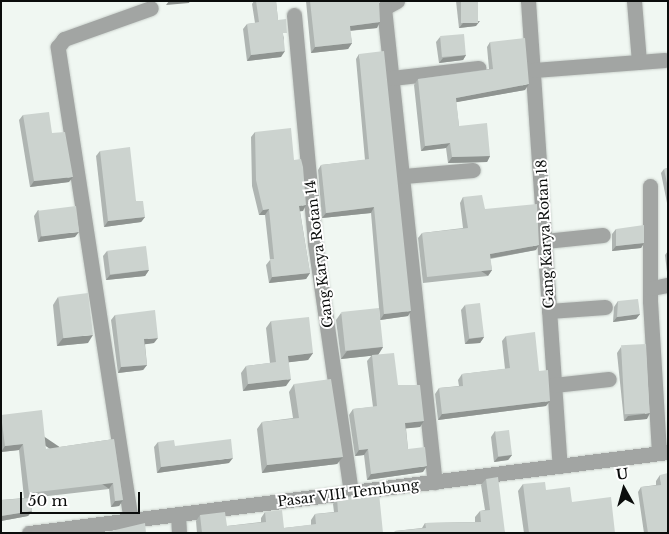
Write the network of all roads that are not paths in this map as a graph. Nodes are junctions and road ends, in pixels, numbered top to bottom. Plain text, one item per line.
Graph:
1 (396, 1) edge
2 (528, 1) edge
3 (634, 1) edge
4 (151, 8) dead end
5 (294, 15) dead end
6 (665, 60) dead end
7 (639, 62) junction
8 (478, 68) dead end
9 (534, 70) junction
10 (392, 78) junction
11 (473, 170) dead end
12 (404, 176) junction
13 (650, 186) dead end
14 (603, 235) dead end
15 (545, 241) junction
16 (668, 285) edge
17 (652, 288) junction
18 (605, 307) dead end
19 (549, 311) junction
20 (609, 379) dead end
21 (554, 385) junction
22 (663, 452) edge
23 (560, 466) junction
24 (436, 482) junction
25 (351, 493) junction
26 (178, 514) junction
27 (131, 521) junction
28 (29, 533) edge
29 (179, 533) edge

1 - 10 street
2 - 9 street, Gang Karya Rotan 18
3 - 7 street
4 - 27 street
5 - 25 street, Gang Karya Rotan 14
6 - 7 street
7 - 9 street
8 - 10 street
9 - 15 street, Gang Karya Rotan 18
10 - 12 street
11 - 12 street
12 - 24 street
13 - 17 street
14 - 15 street
15 - 19 street, Gang Karya Rotan 18
16 - 17 street
17 - 22 street
18 - 19 street
19 - 21 street, Gang Karya Rotan 18
20 - 21 street
21 - 23 street, Gang Karya Rotan 18
22 - 23 street, Pasar VIII Tembung
23 - 24 street, Pasar VIII Tembung
24 - 25 street, Pasar VIII Tembung
25 - 26 street, Pasar VIII Tembung
26 - 27 street, Pasar VIII Tembung
26 - 29 street
27 - 28 street, Pasar VIII Tembung

